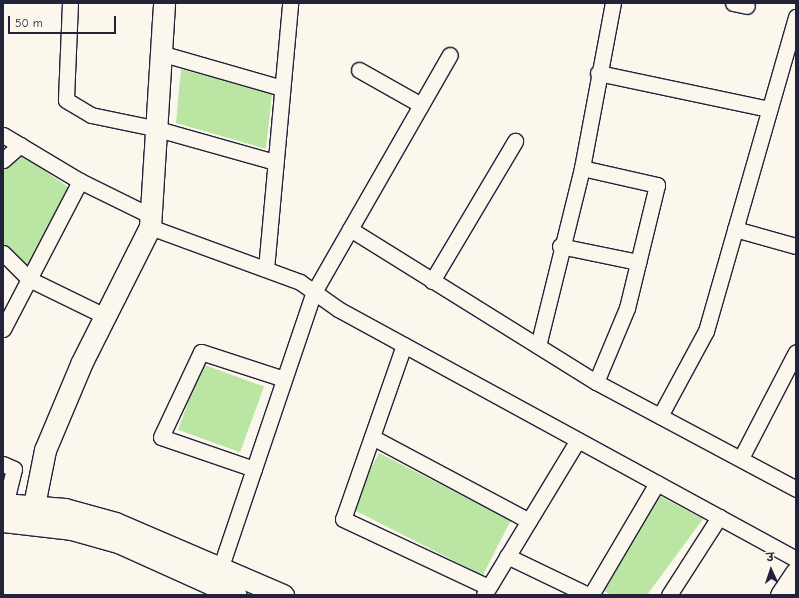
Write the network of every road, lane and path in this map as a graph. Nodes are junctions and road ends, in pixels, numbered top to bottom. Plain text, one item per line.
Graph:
1 (70, 3) edge
2 (164, 3) edge
3 (290, 3) edge
4 (613, 3) edge
5 (796, 16) edge
6 (160, 53) junction
7 (450, 56) dead end
8 (359, 70) dead end
9 (598, 73) junction
10 (282, 88) junction
11 (421, 105) junction
12 (769, 109) junction
13 (154, 128) junction
14 (3, 135) edge
15 (515, 141) dead end
16 (20, 145) junction
17 (3, 160) edge
18 (275, 162) junction
19 (582, 168) junction
20 (80, 181) junction
21 (151, 222) junction
22 (350, 228) junction
23 (735, 229) junction
24 (560, 246) junction
25 (796, 246) edge
26 (3, 253) edge
27 (638, 262) junction
28 (266, 269) junction
29 (29, 279) junction
30 (432, 281) junction
31 (314, 292) junction
32 (105, 316) junction
33 (3, 327) edge
34 (404, 345) junction
35 (538, 346) junction
36 (796, 352) edge
37 (284, 379) junction
38 (596, 382) junction
39 (660, 416) junction
40 (372, 437) junction
41 (578, 440) junction
42 (741, 458) junction
43 (3, 464) edge
44 (254, 469) junction
45 (657, 483) junction
46 (796, 489) edge
47 (4, 510) edge
48 (35, 514) junction
49 (719, 517) junction
50 (528, 521) junction
51 (507, 556) junction
52 (796, 559) edge
53 (796, 573) edge
54 (218, 576) junction
55 (486, 591) edge
56 (236, 595) edge
57 (283, 595) edge
58 (590, 595) edge
59 (669, 595) edge
60 (781, 595) edge

1 - 13 street
2 - 6 street
3 - 10 street
4 - 9 street
5 - 12 street
6 - 10 street
6 - 13 street
7 - 11 street
8 - 11 street
9 - 12 street
9 - 19 street
10 - 18 street
11 - 22 street
12 - 23 street
13 - 18 street
13 - 21 street
14 - 16 street
15 - 30 street
16 - 17 street
16 - 20 street
18 - 28 street
19 - 24 street
19 - 27 street
20 - 21 street
20 - 29 street
21 - 28 street
21 - 32 street
22 - 30 street
22 - 31 street
23 - 25 street
23 - 39 street
24 - 27 street
24 - 35 street
26 - 29 street
27 - 38 street
28 - 31 street
29 - 32 street
29 - 33 street
30 - 35 street
31 - 34 street
31 - 37 street
32 - 48 street
34 - 40 street
34 - 41 street
35 - 38 street
36 - 42 street
37 - 44 street
37 - 44 street
38 - 39 street
39 - 42 street
40 - 50 street
40 - 55 street
41 - 45 street
41 - 50 street
42 - 46 street
43 - 47 street
44 - 54 street
45 - 49 street
45 - 58 street
47 - 48 street
48 - 54 street
49 - 52 street
49 - 59 street
50 - 51 street
51 - 55 street
51 - 58 street
53 - 60 street
54 - 56 street
54 - 57 street

